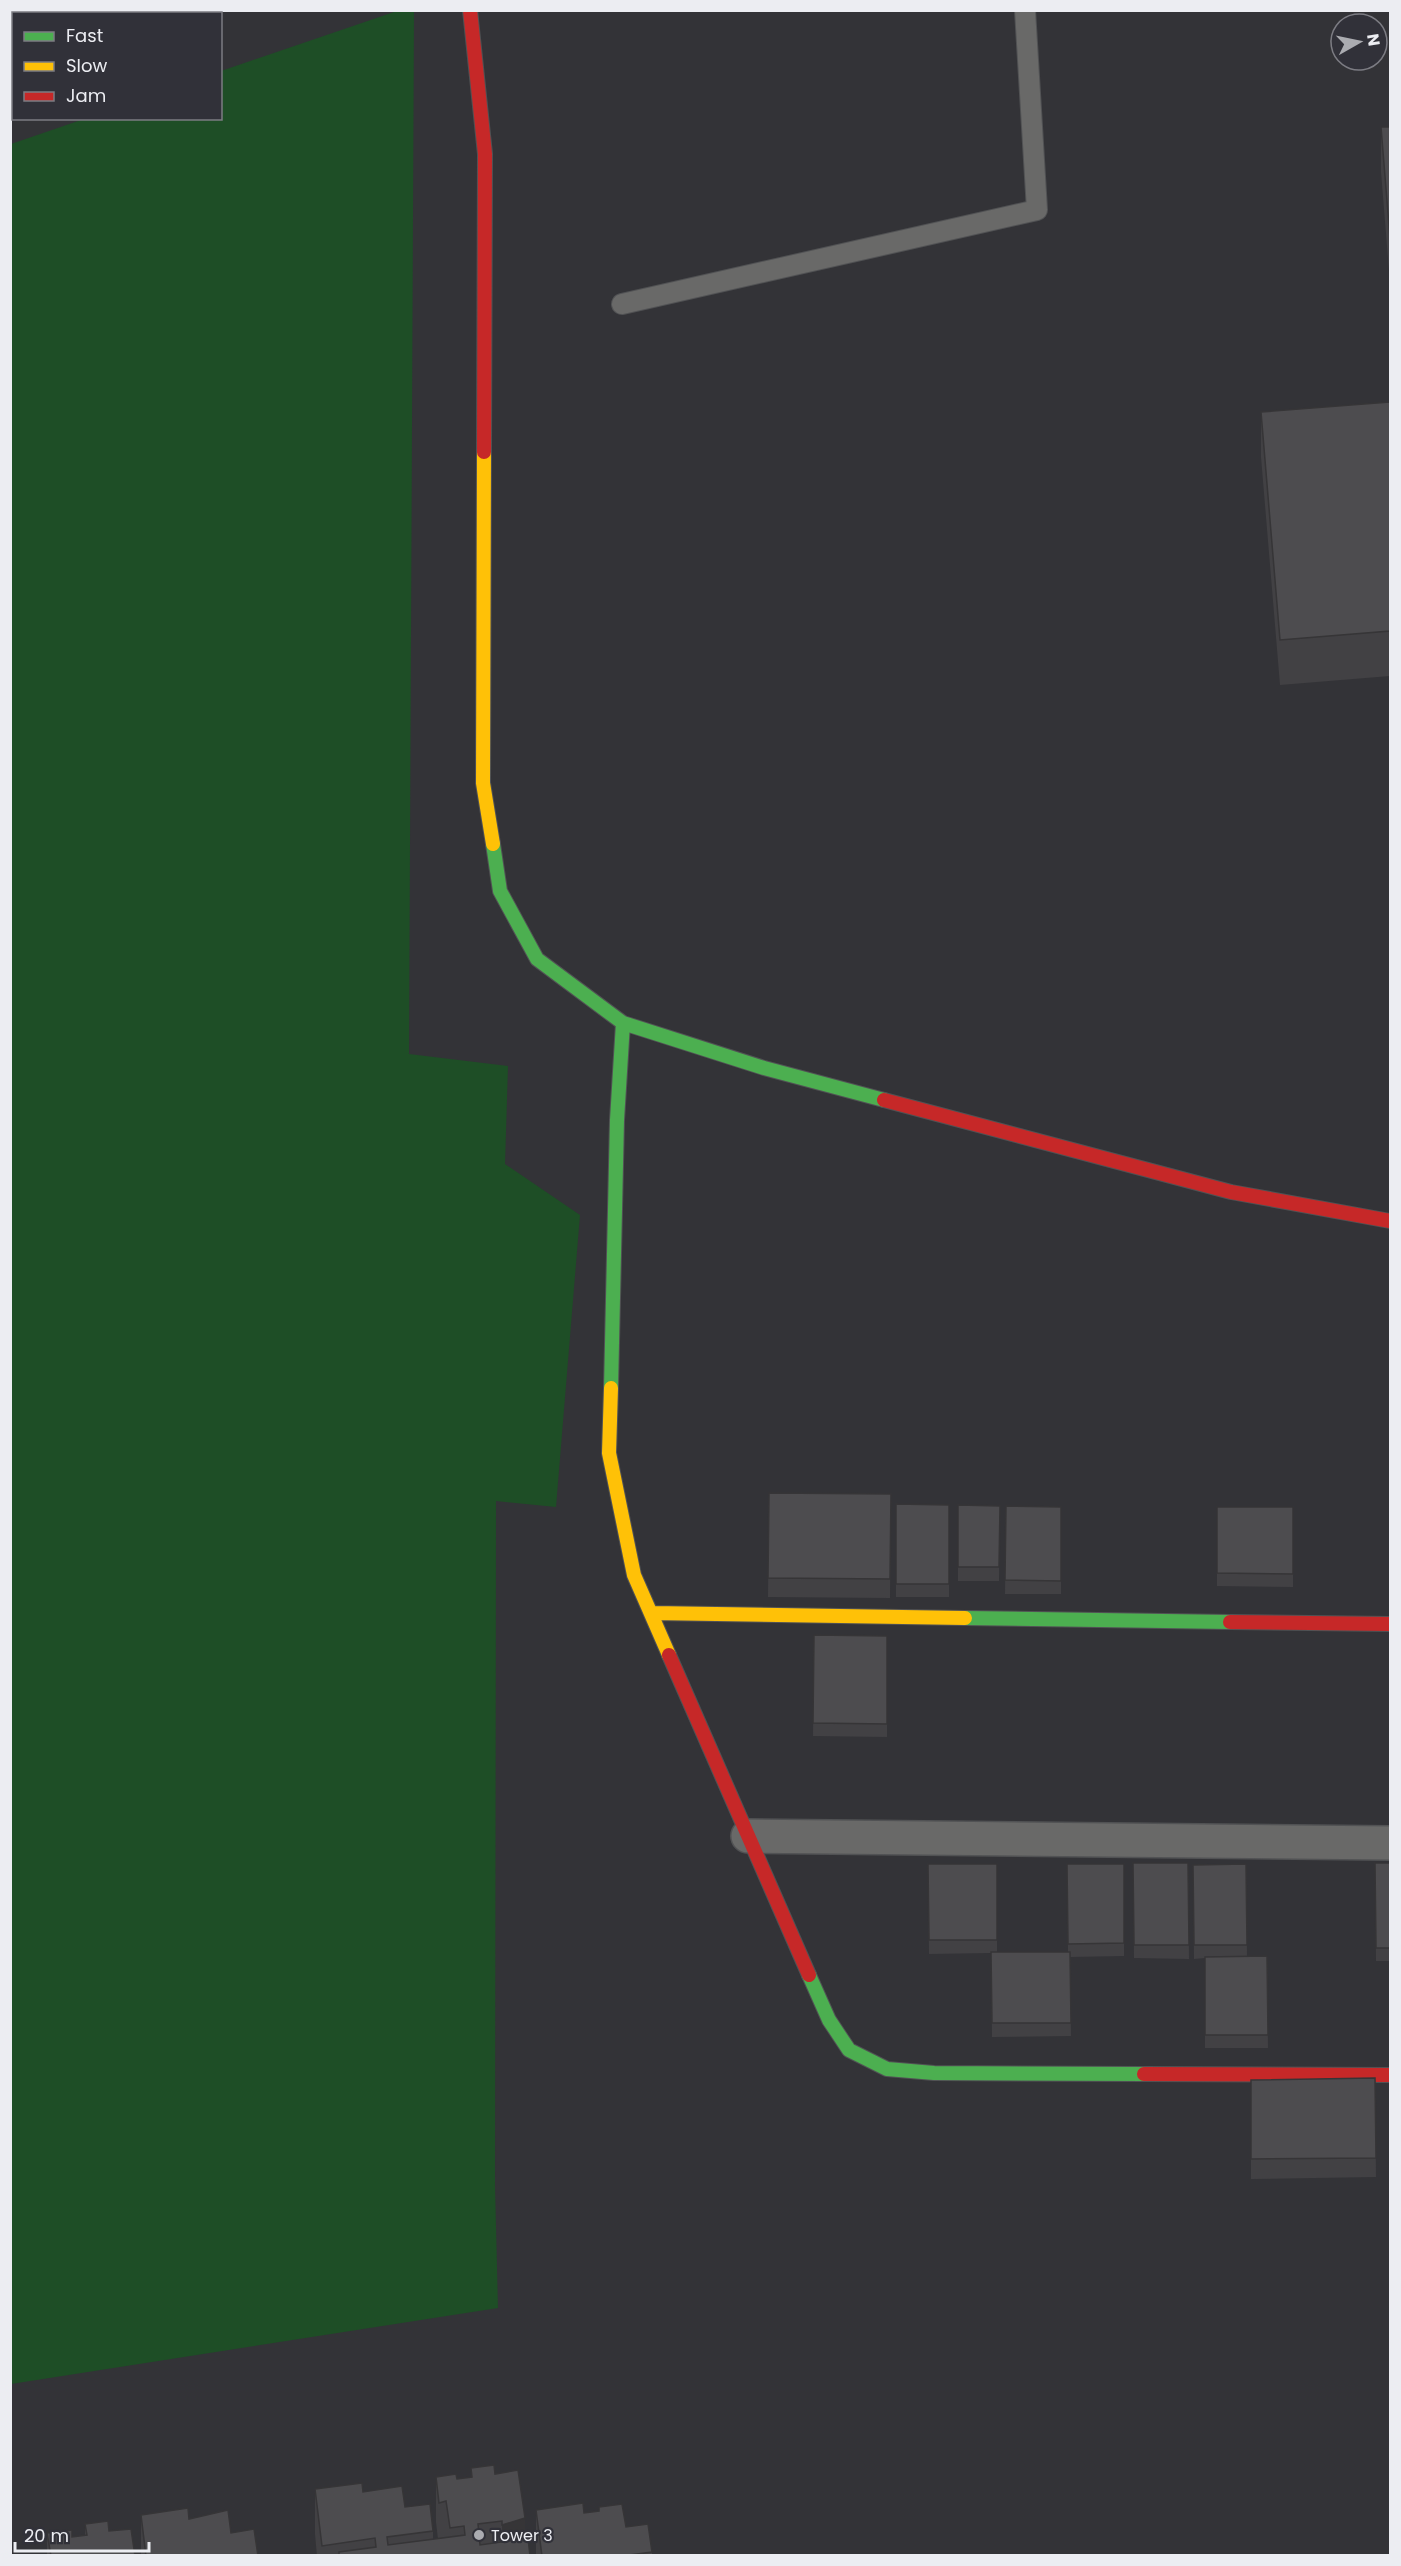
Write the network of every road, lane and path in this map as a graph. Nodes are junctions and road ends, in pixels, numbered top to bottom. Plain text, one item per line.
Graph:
1 (470, 10) edge
2 (1025, 10) edge
3 (622, 304) dead end
4 (623, 1023) junction
5 (1390, 1221) edge
6 (652, 1613) junction
7 (1390, 1624) edge
8 (748, 1836) junction
9 (1390, 1843) edge
10 (1390, 2074) edge

1 - 4 street
2 - 3 lane
4 - 5 street
4 - 6 street
6 - 7 street
6 - 8 street
8 - 9 street
8 - 10 street

